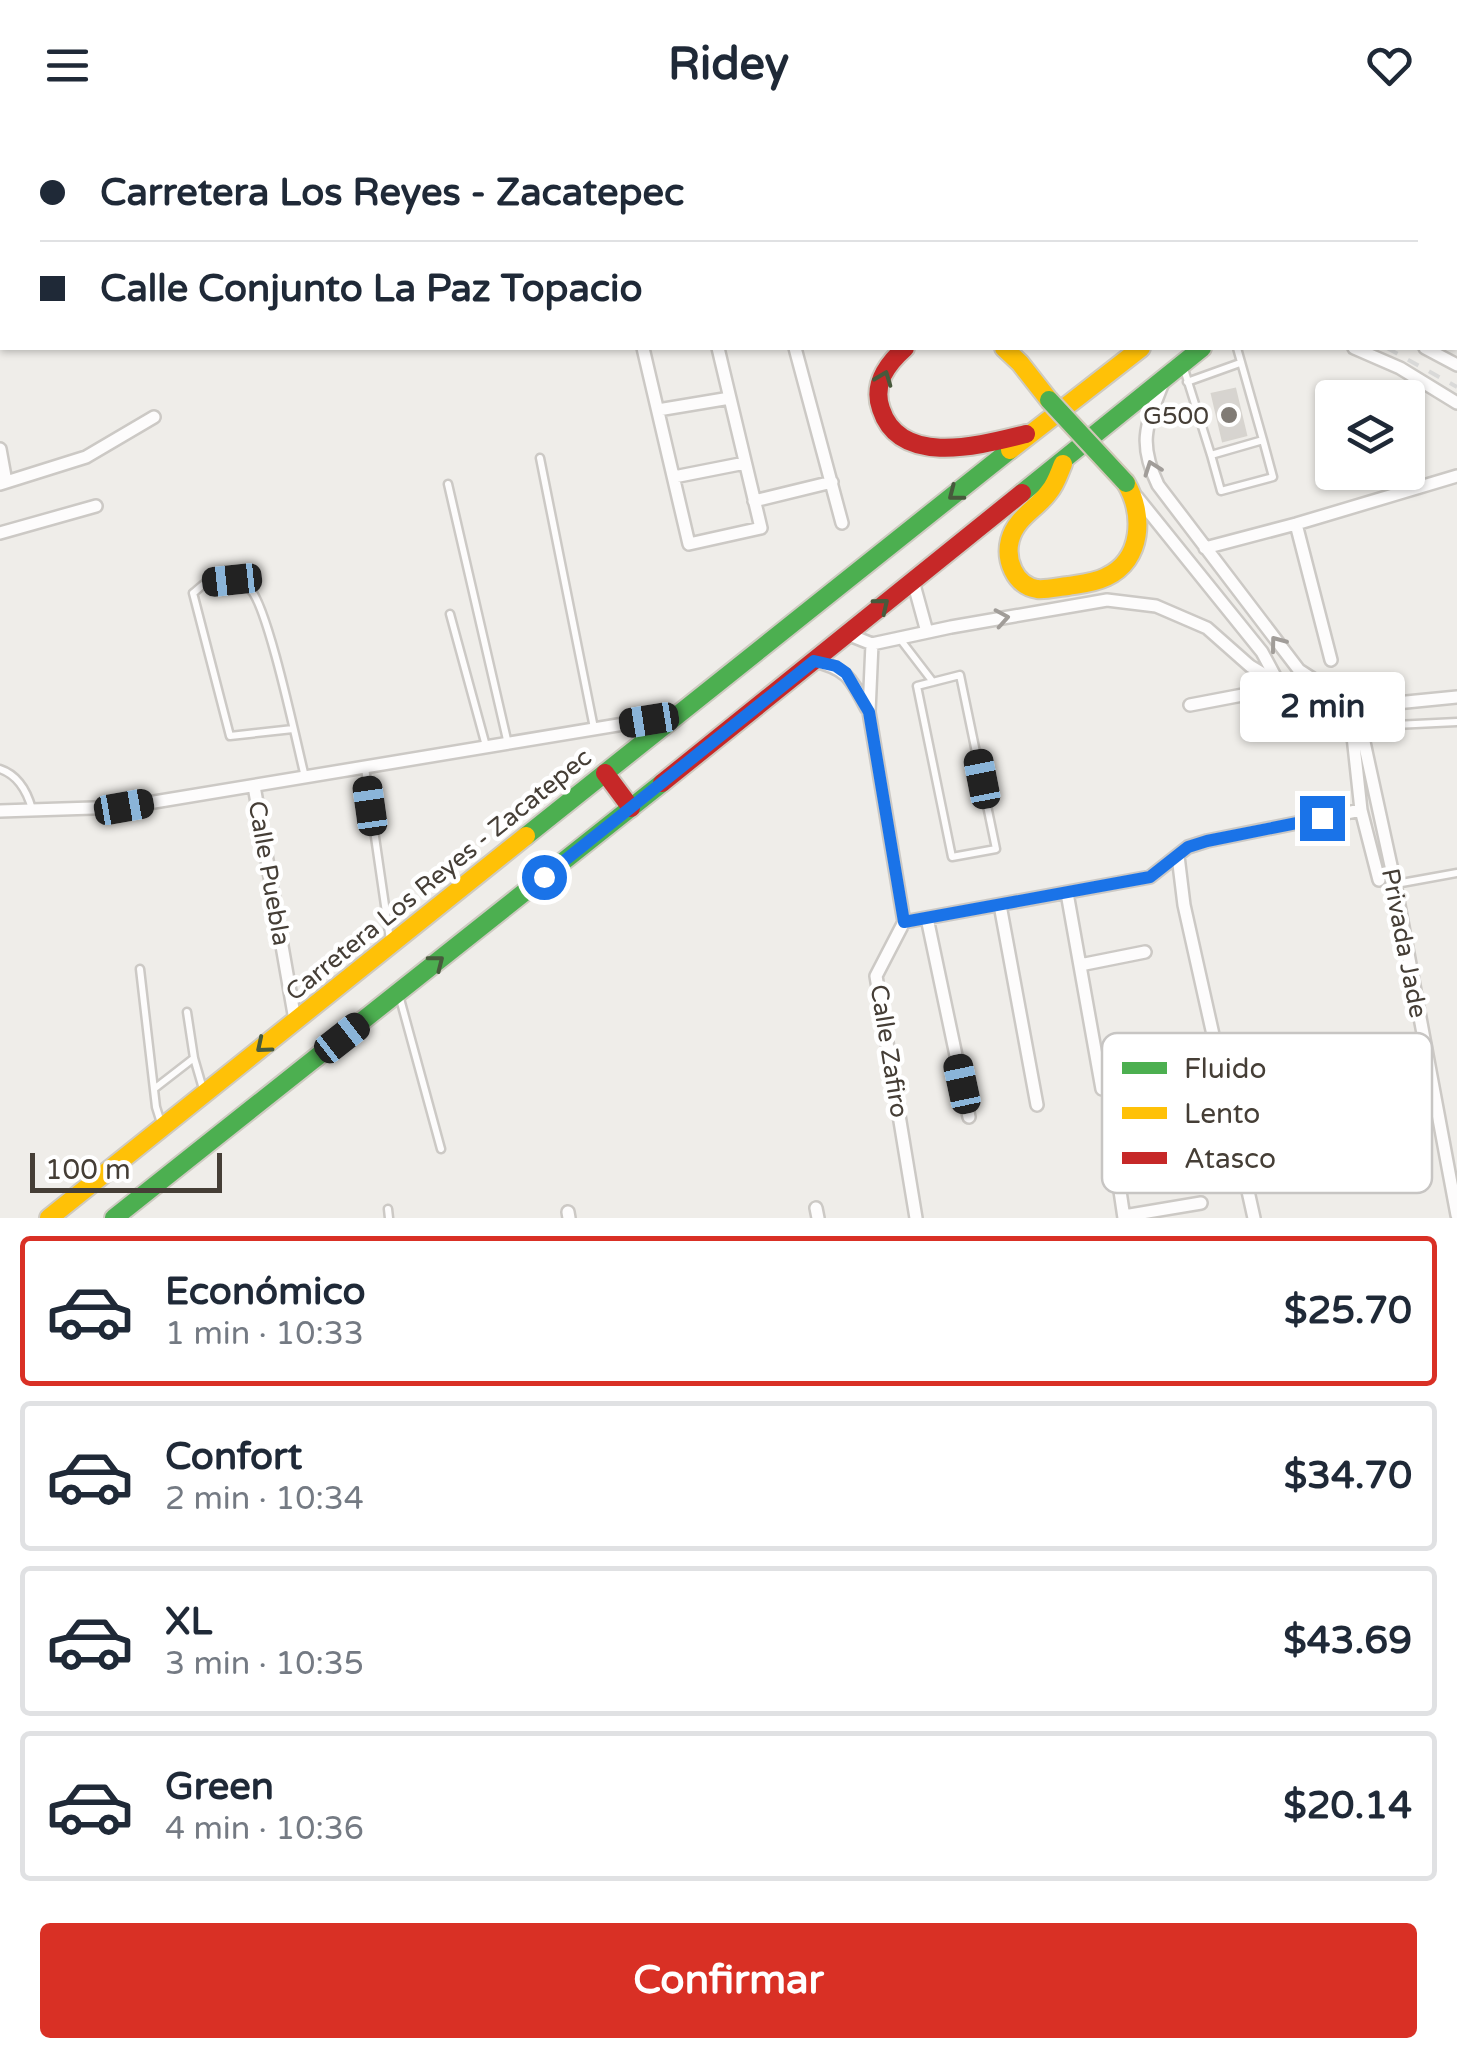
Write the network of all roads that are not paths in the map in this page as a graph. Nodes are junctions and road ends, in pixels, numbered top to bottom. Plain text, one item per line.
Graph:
1 (643, 350) edge
2 (718, 350) edge
3 (795, 350) edge
4 (903, 350) edge
5 (1006, 350) edge
6 (1138, 350) edge
7 (1199, 350) edge
8 (1237, 350) edge
9 (1359, 350) edge
10 (1429, 350) edge
11 (1182, 363) junction
12 (1240, 363) junction
13 (1457, 364) edge
14 (1165, 377) junction
15 (1187, 382) junction
16 (730, 398) junction
17 (1457, 403) edge
18 (658, 410) junction
19 (154, 417) dead end
20 (1031, 433) junction
21 (1263, 440) junction
22 (0, 449) edge
23 (1211, 455) junction
24 (540, 458) dead end
25 (1065, 459) junction
26 (746, 463) junction
27 (1457, 476) edge
28 (674, 477) junction
29 (832, 482) junction
30 (3, 483) edge
31 (448, 484) dead end
32 (1130, 488) junction
33 (754, 501) junction
34 (96, 506) dead end
35 (842, 523) dead end
36 (1296, 524) junction
37 (0, 533) edge
38 (1205, 548) junction
39 (913, 581) junction
40 (450, 614) dead end
41 (927, 632) junction
42 (847, 634) junction
43 (899, 638) junction
44 (872, 644) junction
45 (1331, 660) dead end
46 (814, 661) junction
47 (932, 682) junction
48 (1282, 685) junction
49 (1338, 696) junction
50 (1457, 697) edge
51 (1190, 705) dead end
52 (869, 712) junction
53 (1329, 714) junction
54 (677, 716) junction
55 (1457, 722) edge
56 (293, 729) junction
57 (594, 729) junction
58 (1353, 733) junction
59 (508, 744) junction
60 (486, 747) junction
61 (365, 768) junction
62 (0, 769) edge
63 (605, 773) junction
64 (305, 777) junction
65 (254, 786) junction
66 (631, 808) junction
67 (32, 810) junction
68 (1361, 810) junction
69 (0, 811) edge
70 (1178, 856) junction
71 (1457, 874) edge
72 (1379, 880) dead end
73 (1395, 884) junction
74 (1067, 893) junction
75 (1000, 906) junction
76 (927, 918) junction
77 (904, 922) junction
78 (390, 944) junction
79 (1145, 952) dead end
80 (1080, 966) junction
81 (140, 969) dead end
82 (398, 992) junction
83 (187, 1012) dead end
84 (295, 1020) junction
85 (1213, 1033) edge
86 (1423, 1033) edge
87 (194, 1058) junction
88 (1432, 1082) edge
89 (1102, 1089) dead end
90 (154, 1090) junction
91 (206, 1094) junction
92 (1038, 1105) dead end
93 (969, 1117) dead end
94 (162, 1127) junction
95 (441, 1149) dead end
96 (1248, 1193) edge
97 (1201, 1203) dead end
98 (1457, 1215) edge
99 (1124, 1217) edge
100 (49, 1218) edge
101 (114, 1218) edge
102 (916, 1218) edge
103 (1254, 1218) edge

1 - 18 street
2 - 16 street
3 - 29 street
20 -> 4 main road
5 - 32 main road, bridge
6 - 20 main road, Carretera Los Reyes - Zacatepec
7 - 11 main road
8 - 12 lane
9 - 17 street
10 - 13 street
11 - 14 main road
11 - 15 lane
12 - 15 lane
12 - 21 lane
14 - 25 main road
38 -> 14 street
15 - 23 lane
16 - 18 street
16 - 26 street
18 - 28 street
19 - 30 street
20 -> 54 main road, Carretera Los Reyes - Zacatepec
21 - 23 lane
21 - 23 lane
22 - 30 street
24 - 57 lane
25 - 32 main road
25 - 39 main road
26 - 28 street
26 - 33 street
27 - 36 street
28 - 33 street
29 - 33 street
29 - 35 street
31 - 59 lane
32 - 48 street
34 - 37 street
36 - 38 street
36 - 45 street
49 -> 38 street
39 - 41 street
42 -> 39 main road
40 - 60 lane
41 - 43 street
41 -> 48 street
42 - 44 street
42 - 46 main road
43 - 44 street
43 - 47 lane
44 - 52 street
46 - 52 street
46 - 66 main road
47 - 47 lane
48 - 51 street
48 - 53 street
49 - 50 street
49 - 53 street
52 - 77 street
53 - 58 street
54 - 57 street
54 - 63 main road, Carretera Los Reyes - Zacatepec
55 - 58 lane
56 - 56 lane
56 - 64 lane
57 - 59 street
58 - 68 street
58 - 73 street, Privada Jade
59 - 60 street
60 - 61 street
61 - 64 street
61 - 78 lane
62 - 67 lane
63 - 66 main road
63 - 78 main road, Carretera Los Reyes - Zacatepec
64 - 65 street
65 - 67 street
65 - 84 street, Calle Puebla
82 -> 66 main road
67 - 69 street
68 - 70 street
68 - 72 street
70 - 74 street
70 - 85 street
71 - 73 lane
73 - 86 street, Privada Jade
74 - 75 street
74 - 80 street
75 - 76 street
75 - 92 street
76 - 77 street
76 - 93 street
77 - 102 street, Calle Zafiro
78 - 84 main road, Carretera Los Reyes - Zacatepec
79 - 80 street
80 - 89 street
81 - 90 lane
82 - 95 lane
82 - 101 main road
83 - 87 lane
84 -> 91 main road, Carretera Los Reyes - Zacatepec
87 - 90 lane
87 - 91 lane
88 - 98 street, Privada Jade
90 - 94 lane
91 - 94 main road, Carretera Los Reyes - Zacatepec
94 - 100 main road, Carretera Los Reyes - Zacatepec
96 - 103 street
97 - 99 street

